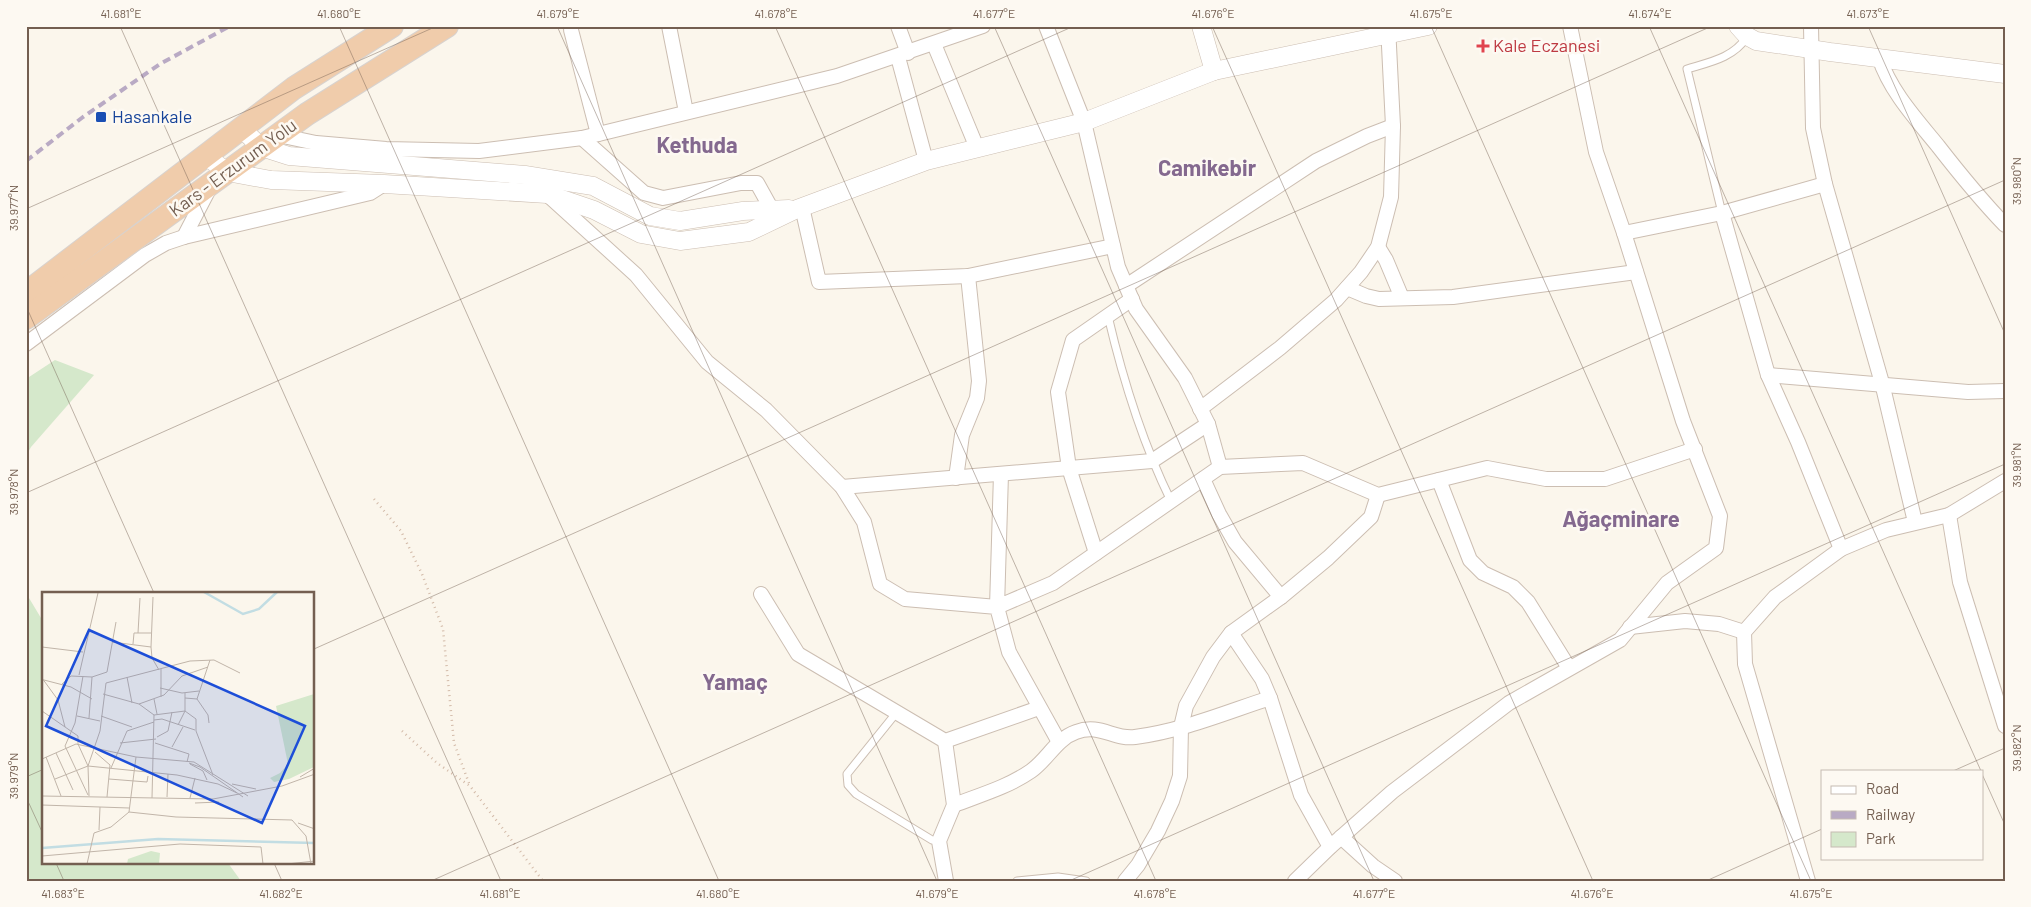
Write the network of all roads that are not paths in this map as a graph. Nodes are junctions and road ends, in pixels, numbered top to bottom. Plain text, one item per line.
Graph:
1 (392, 26) edge
2 (447, 26) edge
3 (669, 26) edge
4 (898, 26) edge
5 (983, 26) edge
6 (1046, 26) edge
7 (1201, 26) edge
8 (1428, 26) edge
9 (1570, 26) edge
10 (1811, 26) edge
11 (572, 30) dead end
12 (1389, 30) edge
13 (1742, 31) edge
14 (934, 44) junction
15 (1811, 48) junction
16 (903, 55) junction
17 (1879, 57) junction
18 (1214, 71) junction
19 (2005, 74) edge
20 (686, 112) junction
21 (1084, 122) junction
22 (1393, 126) junction
23 (241, 128) junction
24 (598, 134) junction
25 (582, 138) junction
26 (269, 141) junction
27 (977, 148) junction
28 (206, 156) junction
29 (926, 161) junction
30 (221, 176) junction
31 (384, 184) junction
32 (1826, 184) junction
33 (547, 194) junction
34 (800, 208) junction
35 (772, 210) junction
36 (1722, 213) junction
37 (2005, 225) edge
38 (1624, 233) junction
39 (184, 237) junction
40 (1113, 246) junction
41 (1378, 247) junction
42 (1636, 272) junction
43 (968, 276) junction
44 (1126, 286) junction
45 (1346, 288) junction
46 (26, 294) edge
47 (1402, 298) junction
48 (1132, 299) junction
49 (1108, 316) junction
50 (26, 318) edge
51 (26, 344) edge
52 (1768, 375) junction
53 (1882, 384) junction
54 (2005, 391) edge
55 (1200, 409) junction
56 (1208, 424) junction
57 (1694, 449) junction
58 (1152, 461) junction
59 (1220, 467) junction
60 (1069, 468) junction
61 (1001, 474) junction
62 (956, 478) junction
63 (1203, 479) junction
64 (1439, 480) junction
65 (2005, 482) edge
66 (842, 488) junction
67 (1378, 496) junction
68 (1171, 501) junction
69 (1949, 514) junction
70 (1915, 522) junction
71 (1841, 548) junction
72 (1096, 553) junction
73 (761, 594) dead end
74 (1281, 597) junction
75 (997, 607) junction
76 (1630, 627) junction
77 (1744, 632) junction
78 (1231, 633) junction
79 (1569, 668) junction
80 (1270, 698) junction
81 (2003, 707) edge
82 (1039, 708) junction
83 (898, 712) junction
84 (2005, 726) edge
85 (1181, 727) junction
86 (945, 740) junction
87 (1059, 742) junction
88 (954, 805) junction
89 (1341, 837) junction
90 (939, 842) junction
91 (1330, 847) junction
92 (946, 881) edge
93 (1017, 881) edge
94 (1086, 881) edge
95 (1125, 881) edge
96 (1295, 881) edge
97 (1395, 881) edge
98 (1808, 881) edge

1 - 23 highway, Kars - Erzurum Yolu
2 - 26 highway, Kars - Erzurum Yolu
3 - 20 street
4 - 16 street
5 - 14 street
6 - 21 street
7 - 18 street
8 - 12 street
9 - 38 street
10 - 15 street
11 - 24 street
12 - 18 street
12 - 22 street
13 - 15 street
13 - 36 lane
14 - 16 street
14 - 27 street
15 - 17 street
15 - 32 street
16 - 20 street
16 - 29 street
17 - 19 street
17 - 37 street
18 - 21 street
20 - 24 street
21 - 27 street
21 - 40 street
22 - 41 street
22 - 44 street
23 - 26 street
23 - 28 highway, Kars - Erzurum Yolu
24 - 25 street
25 - 26 street
25 - 35 street
26 - 30 highway, Kars - Erzurum Yolu
26 - 35 street
27 - 29 street
28 - 30 street
28 - 46 highway, Kars - Erzurum Yolu
29 - 34 street
30 - 31 street
30 - 39 street
30 - 50 highway, Kars - Erzurum Yolu
31 - 33 street
31 - 39 street
32 - 36 street
32 - 53 street
33 - 34 street
33 - 66 street
34 - 35 street
34 - 43 street
36 - 38 street
36 - 52 street
38 - 42 street
39 - 51 street
40 - 43 street
40 - 44 street
41 - 45 street
41 - 47 street
42 - 47 street
42 - 57 street
43 - 62 street
44 - 48 street
45 - 47 street
45 - 55 street
48 - 49 street
48 - 55 street
49 - 58 lane
49 - 60 street
52 - 53 street
52 - 71 street
53 - 54 street
53 - 70 street
55 - 56 street
56 - 58 street
56 - 59 street
57 - 64 street
57 - 76 street
58 - 60 street
58 - 68 lane
59 - 63 street
59 - 67 street
60 - 61 street
60 - 72 street
61 - 62 street
61 - 75 street
62 - 66 street
63 - 68 street
63 - 74 street
64 - 67 street
64 - 79 street
65 - 69 street
66 - 75 street
67 - 74 street
68 - 72 street
69 - 70 street
69 - 81 street
70 - 71 street
71 - 77 street
72 - 75 street
73 - 83 street
74 - 78 street
75 - 82 street
76 - 77 street
76 - 79 street
77 - 98 street
78 - 80 street
78 - 85 street
79 - 89 street
80 - 85 street
80 - 91 street
81 - 84 street
82 - 86 street
82 - 87 street
83 - 86 street
83 - 90 lane
85 - 87 street
85 - 95 street
86 - 88 street
87 - 88 street
88 - 90 street
89 - 91 street
89 - 97 street
90 - 92 street
91 - 96 street
93 - 94 lane

